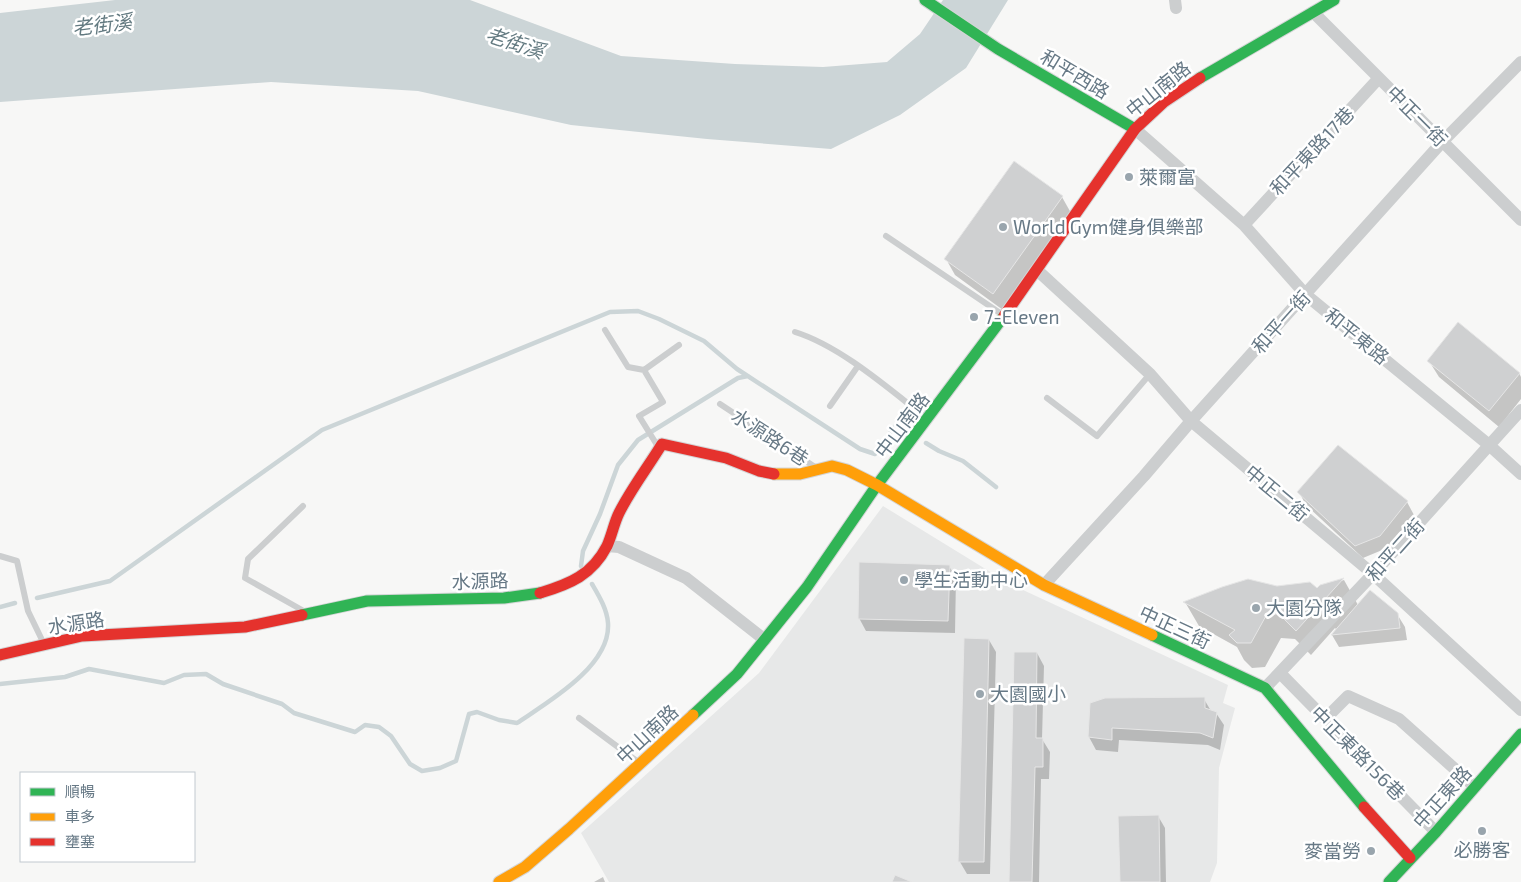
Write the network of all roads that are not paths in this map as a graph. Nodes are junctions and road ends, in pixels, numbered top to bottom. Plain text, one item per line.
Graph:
1 (925, 0) edge
2 (1334, 0) edge
3 (1313, 12) junction
4 (1521, 62) edge
5 (1379, 78) junction
6 (1135, 130) junction
7 (1443, 141) junction
8 (1521, 220) edge
9 (1244, 225) junction
10 (886, 236) dead end
11 (1037, 270) junction
12 (1306, 295) junction
13 (1004, 316) junction
14 (605, 330) dead end
15 (795, 332) dead end
16 (679, 345) dead end
17 (858, 366) junction
18 (644, 370) junction
19 (1150, 374) junction
20 (1047, 398) dead end
21 (720, 404) dead end
22 (830, 406) dead end
23 (1521, 410) edge
24 (928, 419) junction
25 (1191, 421) junction
26 (657, 444) junction
27 (1489, 445) junction
28 (819, 469) junction
29 (1521, 474) edge
30 (877, 485) junction
31 (303, 506) dead end
32 (606, 546) junction
33 (0, 556) edge
34 (1374, 574) junction
35 (1044, 585) junction
36 (309, 613) junction
37 (765, 640) junction
38 (44, 645) junction
39 (0, 655) edge
40 (1280, 673) junction
41 (1265, 688) junction
42 (1521, 710) edge
43 (579, 718) dead end
44 (1325, 719) junction
45 (1521, 734) edge
46 (640, 764) junction
47 (1475, 787) junction
48 (1436, 832) junction
49 (1410, 858) junction
50 (499, 882) edge
51 (1388, 882) edge

1 - 6 street, 和平西路
2 - 3 street, 中山南路
3 - 5 street, 中正一街
3 - 6 street, 中山南路
4 - 7 street, 和平一街
5 - 7 street, 中正一街
5 - 9 street, 和平東路17巷
6 - 9 street, 和平東路
6 - 11 street, 中山南路
7 - 8 street, 中正一街
7 - 12 street, 和平一街
9 - 12 street, 和平東路
10 - 13 lane
11 - 13 street, 中山南路
11 - 19 street, 中正二街
12 - 25 street, 和平一街
12 - 27 street, 和平東路
13 - 24 street, 中山南路
14 - 18 lane
15 - 17 lane
16 - 18 lane
17 - 22 lane
17 - 24 lane
18 - 26 lane
19 - 20 lane
19 - 25 street, 中正二街
21 - 28 lane, 水源路6巷
23 - 27 street, 和平二街
24 - 30 street, 中山南路
25 - 34 street, 中正二街
25 - 35 street, 和平一街
26 - 28 street
26 - 32 street, 水源路
27 - 29 street, 和平東路
27 - 34 street, 和平二街
28 - 30 street
30 - 35 street, 中正三街
30 - 37 street, 中山南路
31 - 36 lane
32 - 36 street, 水源路
32 - 37 street
33 - 38 lane
34 - 40 street, 和平二街
34 - 42 street, 中正二街
35 - 41 street, 中正三街
36 - 38 street, 水源路
37 - 46 street, 中山南路
38 - 39 street, 水源路
40 - 41 street, 和平二街
40 - 44 street, 中正東路156巷
41 - 49 street, 中正三街
43 - 46 lane
44 - 47 street
44 - 48 street, 中正東路156巷
45 - 47 street, 中正東路
46 - 50 street, 中山南路
47 - 48 street, 中正東路
48 - 49 street, 中正東路
49 - 51 street, 中正東路

